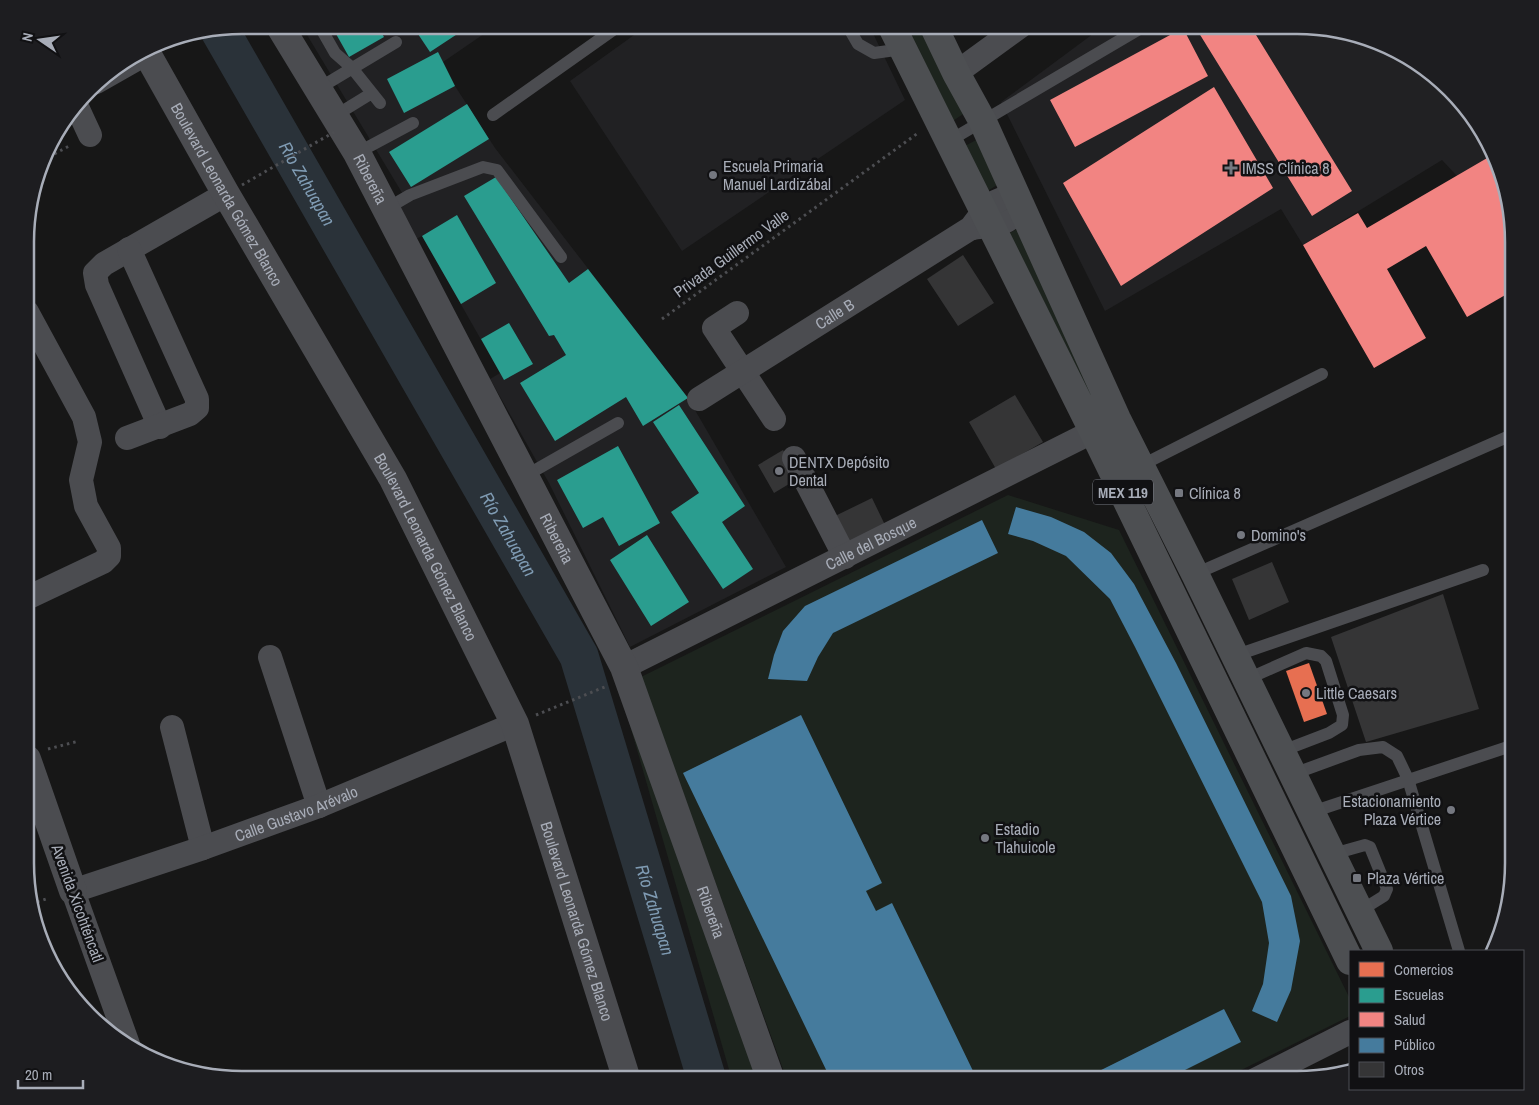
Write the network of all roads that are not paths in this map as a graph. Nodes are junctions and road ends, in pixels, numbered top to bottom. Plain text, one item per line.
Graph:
1 (284, 34) edge
2 (324, 34) edge
3 (607, 34) edge
4 (852, 34) edge
5 (938, 34) edge
6 (1010, 34) edge
7 (1131, 34) edge
8 (897, 37) edge
9 (396, 42) dead end
10 (148, 55) edge
11 (352, 68) junction
12 (956, 73) junction
13 (316, 90) junction
14 (79, 112) edge
15 (493, 115) dead end
16 (983, 122) junction
17 (413, 123) dead end
18 (335, 124) junction
19 (943, 130) junction
20 (90, 135) road end
21 (357, 153) junction
22 (234, 189) junction
23 (1019, 201) junction
24 (386, 209) junction
25 (982, 221) junction
26 (129, 249) junction
27 (561, 256) dead end
28 (737, 313) dead end
29 (34, 325) edge
30 (744, 371) junction
31 (1322, 374) dead end
32 (699, 399) dead end
33 (774, 419) dead end
34 (618, 422) dead end
35 (1105, 425) junction
36 (160, 427) junction
37 (127, 438) dead end
38 (1505, 438) edge
39 (794, 458) dead end
40 (1140, 466) junction
41 (525, 476) junction
42 (844, 557) junction
43 (1483, 570) dead end
44 (1195, 574) junction
45 (34, 595) edge
46 (270, 657) dead end
47 (1239, 668) junction
48 (616, 676) junction
49 (523, 720) junction
50 (172, 726) dead end
51 (1505, 748) edge
52 (36, 754) edge
53 (1288, 763) junction
54 (1408, 779) junction
55 (319, 806) junction
56 (1312, 812) junction
57 (203, 848) junction
58 (1333, 854) junction
59 (73, 891) junction
60 (1360, 911) junction
61 (1379, 950) edge
62 (1459, 950) edge
63 (1349, 959) edge
64 (1349, 1033) edge
65 (125, 1035) edge
66 (624, 1071) edge
67 (768, 1071) edge
68 (1273, 1071) edge

1 - 13 street, Ribereña
2 - 11 lane
3 - 15 lane
4 - 8 lane
5 - 12 main road, MEX 119
6 - 12 street
7 - 16 lane
8 - 19 main road, MEX 119
9 - 11 lane
10 - 22 street, Boulevard Leonarda Gómez Blanco
11 - 13 lane
11 - 18 lane
12 - 16 main road, MEX 119
13 - 18 street, Ribereña
14 - 20 street
16 - 19 lane
16 - 23 main road, MEX 119
17 - 21 lane
18 - 21 street, Ribereña
19 - 25 main road, MEX 119
21 - 24 street, Ribereña
22 - 26 street
22 - 49 street, Boulevard Leonarda Gómez Blanco
23 - 25 street, Calle B
23 - 35 main road, MEX 119
24 - 27 lane
24 - 41 street, Ribereña
25 - 30 street, Calle B
25 - 35 main road, MEX 119
26 - 36 street
26 - 36 street
28 - 30 street
29 - 45 street
30 - 32 street, Calle B
30 - 33 street
31 - 40 lane
34 - 41 lane
35 - 40 main road, MEX 119
35 - 42 street, Calle del Bosque
35 - 63 main road, MEX 119
36 - 37 street
38 - 44 lane
39 - 42 street
40 - 44 main road, MEX 119
41 - 48 street, Ribereña
42 - 48 street, Calle del Bosque
43 - 47 lane
44 - 47 main road, MEX 119
46 - 55 street
47 - 53 main road, MEX 119
47 - 53 lane
48 - 67 street, Ribereña
49 - 55 street, Calle Gustavo Arévalo
49 - 66 street, Boulevard Leonarda Gómez Blanco
50 - 57 street
51 - 54 lane
52 - 59 street, Avenida Xicohténcatl
53 - 54 lane
53 - 56 main road, MEX 119
54 - 56 lane
54 - 62 lane
55 - 57 street, Calle Gustavo Arévalo
56 - 58 main road, MEX 119
57 - 59 street, Calle Gustavo Arévalo
58 - 60 main road, MEX 119
58 - 60 lane
59 - 65 street, Avenida Xicohténcatl
60 - 61 main road, MEX 119
64 - 68 street

